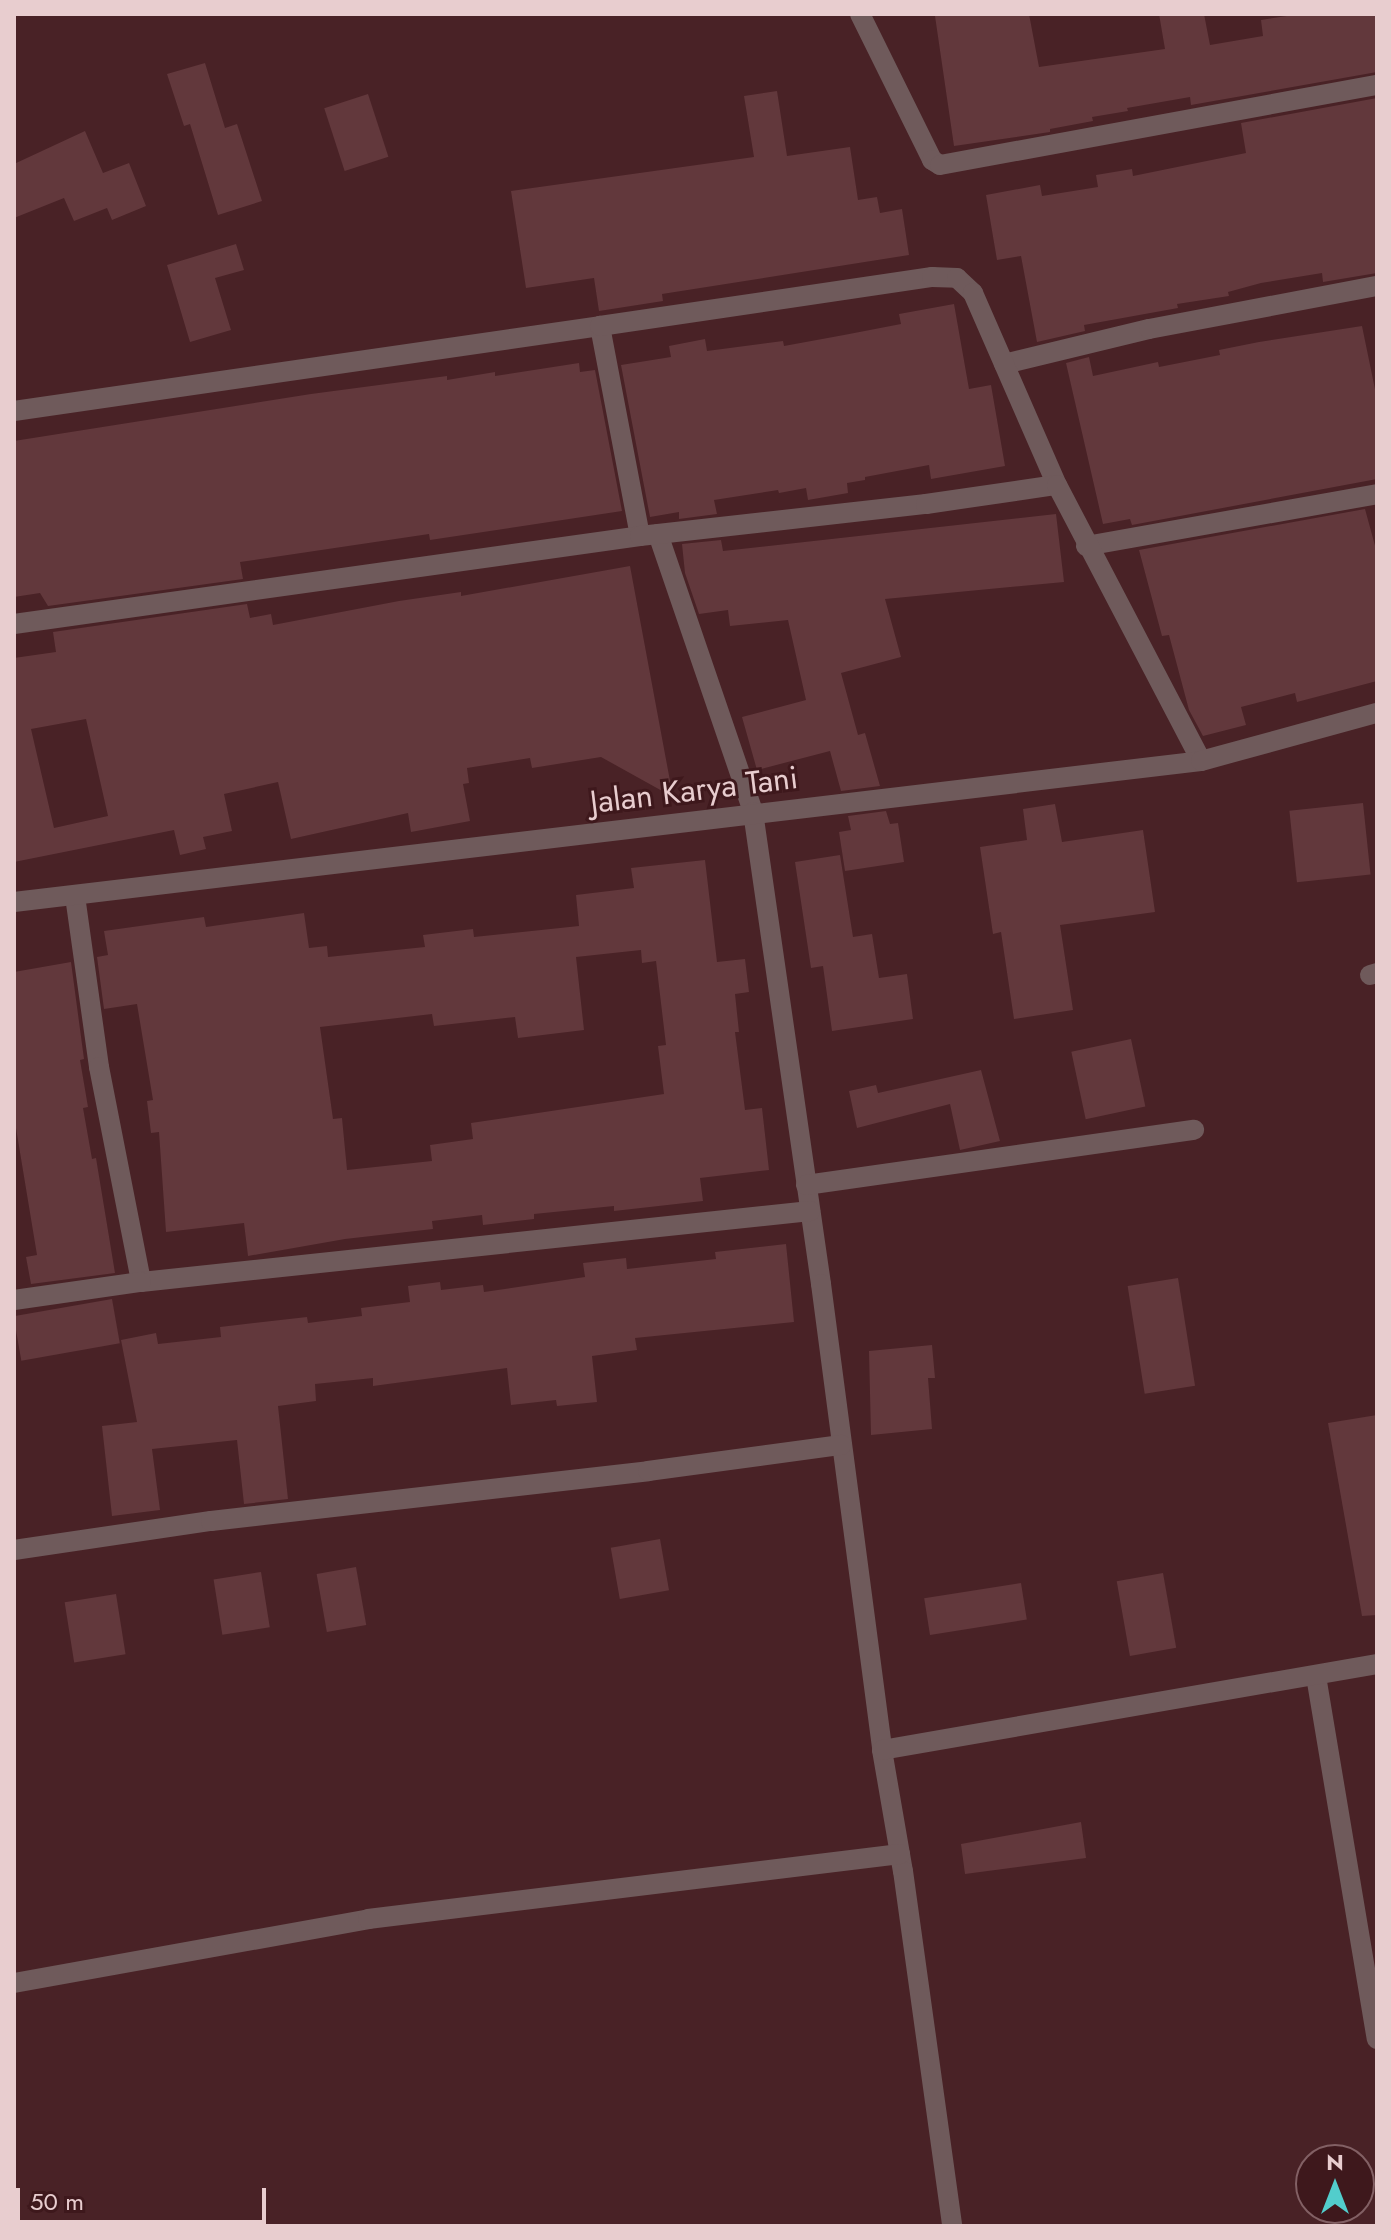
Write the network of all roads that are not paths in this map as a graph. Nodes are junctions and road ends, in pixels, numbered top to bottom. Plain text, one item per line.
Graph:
1 (860, 14) edge
2 (1377, 85) edge
3 (1377, 286) edge
4 (600, 326) junction
5 (1004, 364) junction
6 (14, 411) edge
7 (1057, 485) junction
8 (1377, 494) edge
9 (649, 535) junction
10 (1086, 546) junction
11 (14, 624) edge
12 (1377, 713) edge
13 (1201, 761) junction
14 (753, 812) junction
15 (75, 896) junction
16 (14, 902) edge
17 (1194, 1130) dead end
18 (806, 1185) junction
19 (810, 1211) junction
20 (141, 1282) junction
21 (14, 1300) edge
22 (841, 1445) junction
23 (14, 1550) edge
24 (1377, 1664) edge
25 (1316, 1676) junction
26 (882, 1750) junction
27 (900, 1854) junction
28 (14, 1983) edge
29 (1377, 2039) edge
30 (952, 2226) edge

1 - 2 street
3 - 5 street
4 - 5 street
4 - 6 street
4 - 9 street
5 - 7 street
7 - 9 street
7 - 10 street
8 - 10 street
9 - 11 street
9 - 14 street
10 - 13 street
12 - 13 street, Jalan Karya Tani
13 - 14 street, Jalan Karya Tani
14 - 15 street, Jalan Karya Tani
14 - 18 street
15 - 16 street, Jalan Karya Tani
15 - 20 street
17 - 18 street
18 - 19 street
19 - 20 street
19 - 22 street
20 - 21 street
22 - 23 street
22 - 26 street
24 - 25 street
25 - 26 street
25 - 29 street
26 - 27 street
27 - 28 street
27 - 30 street

